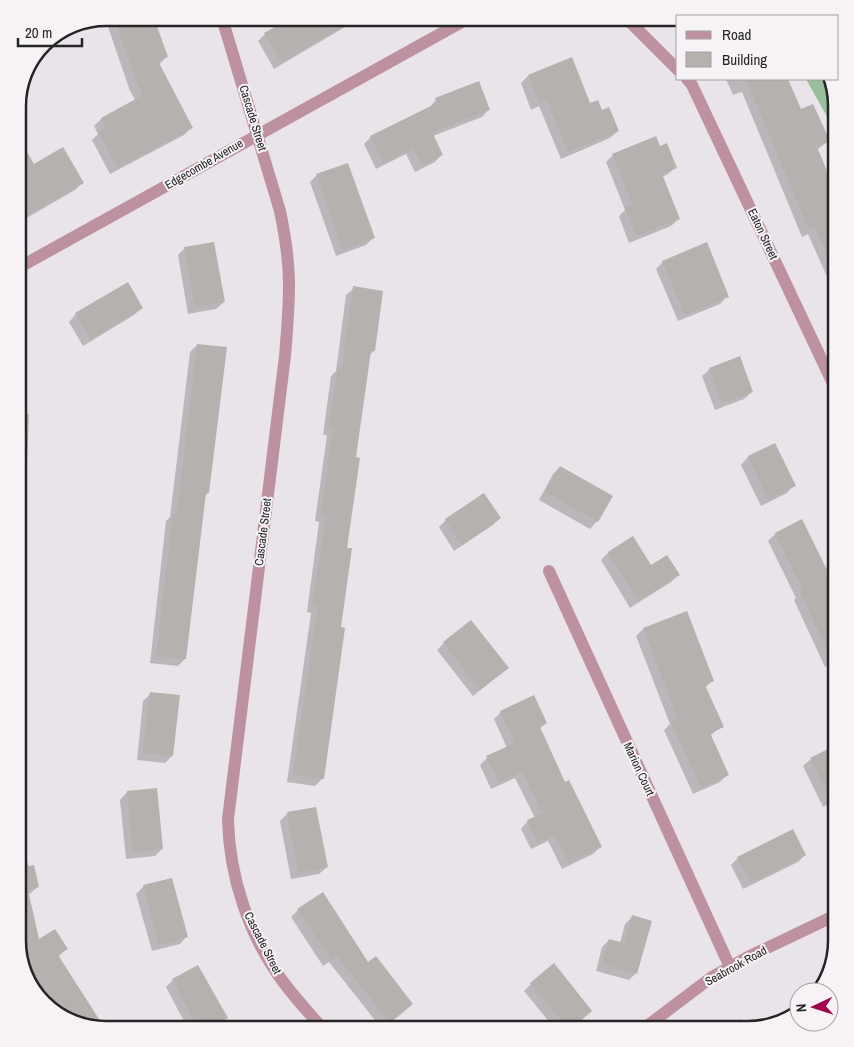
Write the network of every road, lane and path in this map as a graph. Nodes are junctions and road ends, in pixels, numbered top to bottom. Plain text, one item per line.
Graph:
1 (225, 26) edge
2 (454, 26) edge
3 (634, 26) edge
4 (676, 68) edge
5 (687, 80) edge
6 (258, 133) junction
7 (26, 264) edge
8 (828, 373) edge
9 (549, 571) dead end
10 (828, 919) edge
11 (730, 967) junction
12 (316, 1021) edge
13 (654, 1021) edge

1 - 6 street, Cascade Street
2 - 6 street, Edgecombe Avenue
3 - 4 street
5 - 8 street, Eaton Street
6 - 7 street, Edgecombe Avenue
6 - 12 street, Cascade Street
9 - 11 street, Marion Court
10 - 11 street, Seabrook Road
11 - 13 street, Seabrook Road

